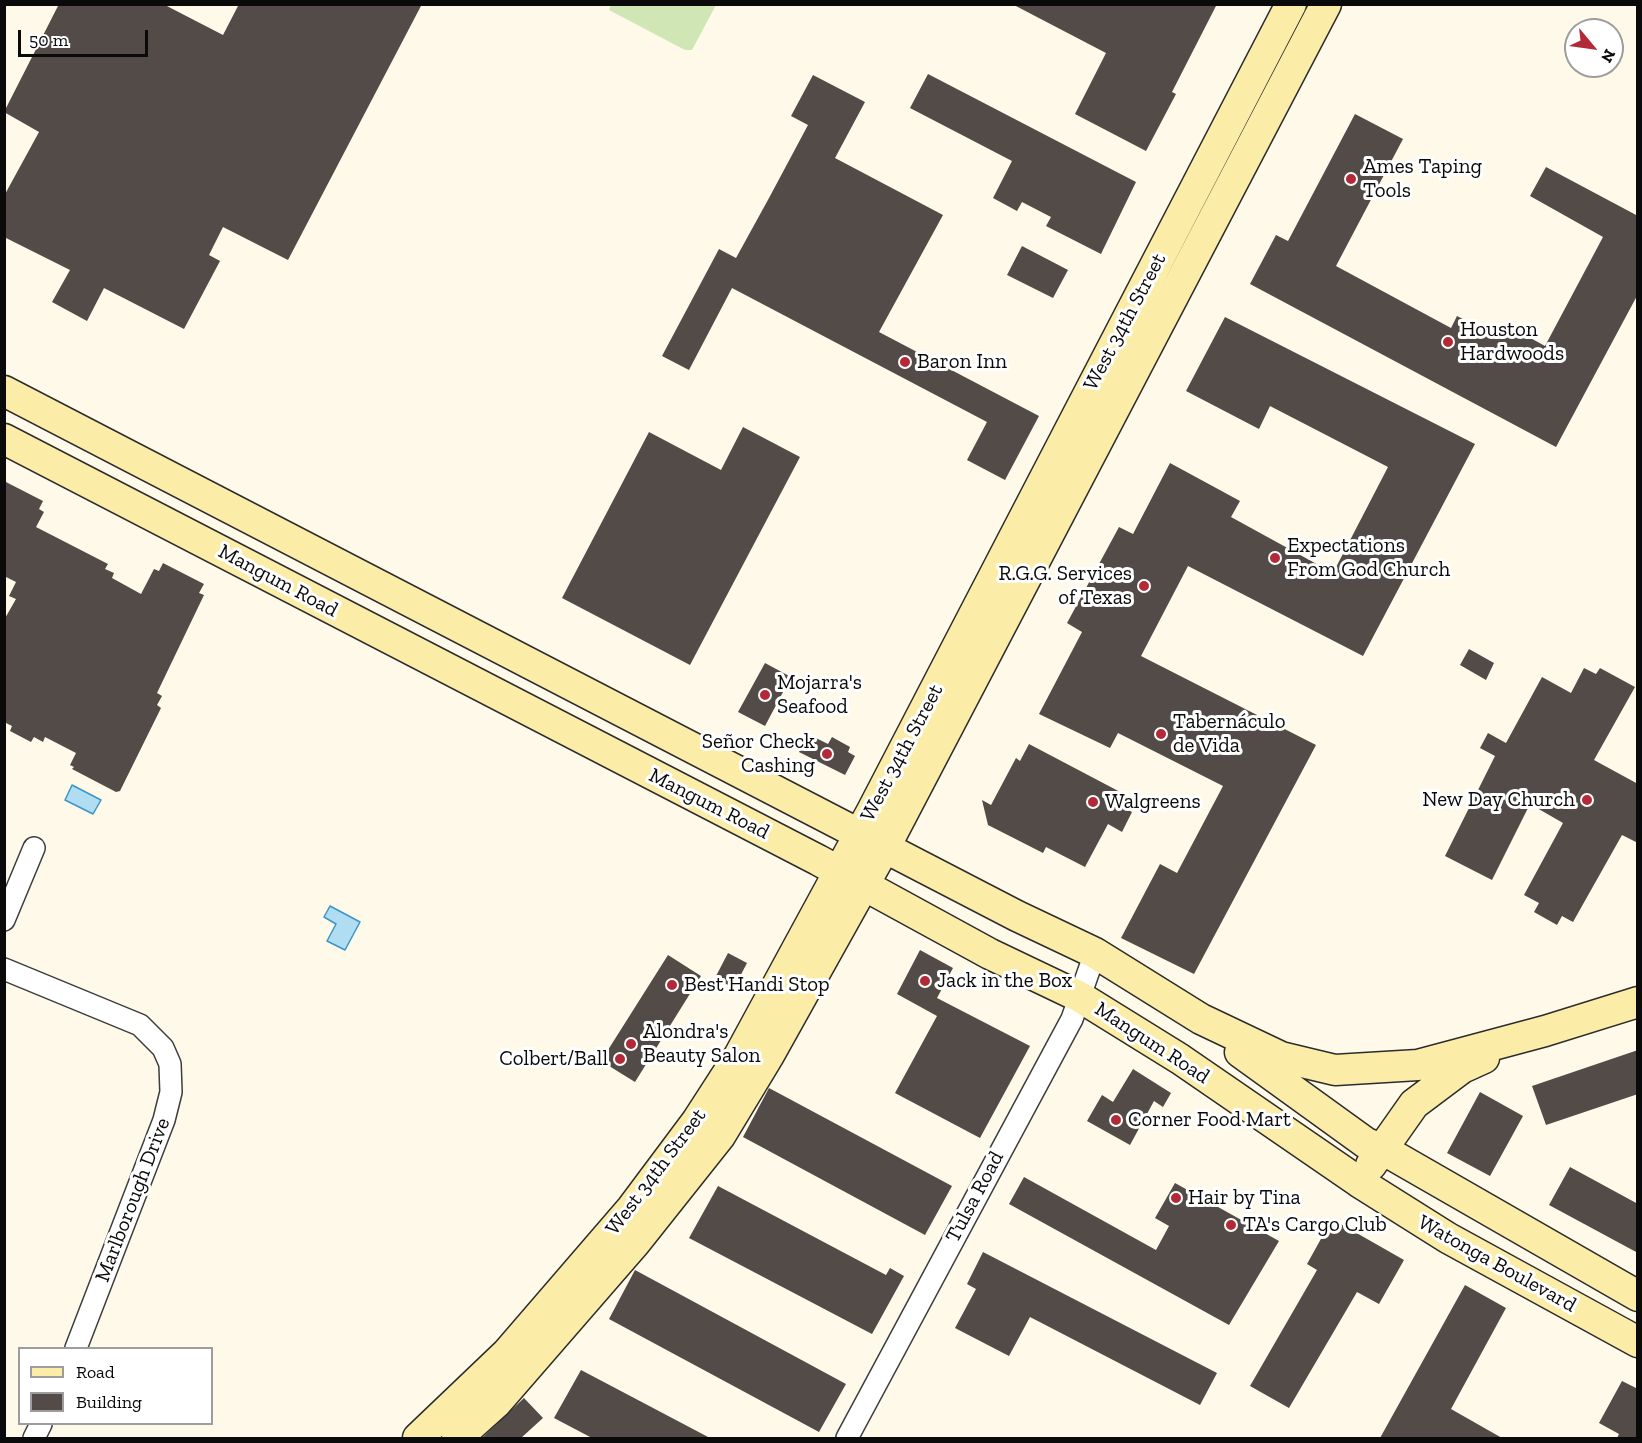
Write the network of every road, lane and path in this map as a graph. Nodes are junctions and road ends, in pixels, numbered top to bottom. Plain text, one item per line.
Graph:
1 (1291, 4) edge
2 (1326, 4) edge
3 (1194, 189) junction
4 (1221, 205) junction
5 (4, 390) edge
6 (4, 439) edge
7 (202, 493) junction
8 (184, 531) junction
9 (610, 704) junction
10 (589, 742) junction
11 (872, 841) junction
12 (34, 848) dead end
13 (852, 878) junction
14 (4, 920) edge
15 (1095, 953) junction
16 (4, 969) edge
17 (1080, 997) junction
18 (1638, 1002) edge
19 (1201, 1019) junction
20 (1545, 1031) junction
21 (708, 1129) junction
22 (1382, 1149) junction
23 (1359, 1182) junction
24 (1638, 1296) edge
25 (1638, 1342) edge
26 (78, 1347) edge
27 (418, 1438) edge
28 (457, 1438) edge
29 (847, 1438) edge

1 - 3 main road, West 34th Street
2 - 4 main road, West 34th Street
3 - 4 main road
3 - 11 main road, West 34th Street
4 - 11 main road, West 34th Street
5 - 7 main road, Mangum Road
6 - 8 main road, Mangum Road
7 - 8 main road
7 - 9 main road, Mangum Road
8 - 10 main road, Mangum Road
9 - 10 main road
9 - 11 main road, Mangum Road
10 - 13 main road, Mangum Road
11 - 13 main road, West 34th Street
11 - 15 main road, Mangum Road
12 - 14 street
13 - 17 main road, Mangum Road
13 - 21 main road, West 34th Street
15 - 17 street, Tulsa Road
15 - 19 main road, Mangum Road
16 - 26 street, Marlborough Drive
17 - 23 main road, Mangum Road
17 - 29 street, Tulsa Road
18 - 20 main road, Mangum Road
19 - 20 main road, Mangum Road
19 - 22 main road, Mangum Road
20 - 22 main road, Mangum Road
21 - 27 main road, West 34th Street
21 - 28 main road, West 34th Street
22 - 23 main road, Mangum Road
22 - 24 main road, Watonga Boulevard
23 - 25 main road, Watonga Boulevard

